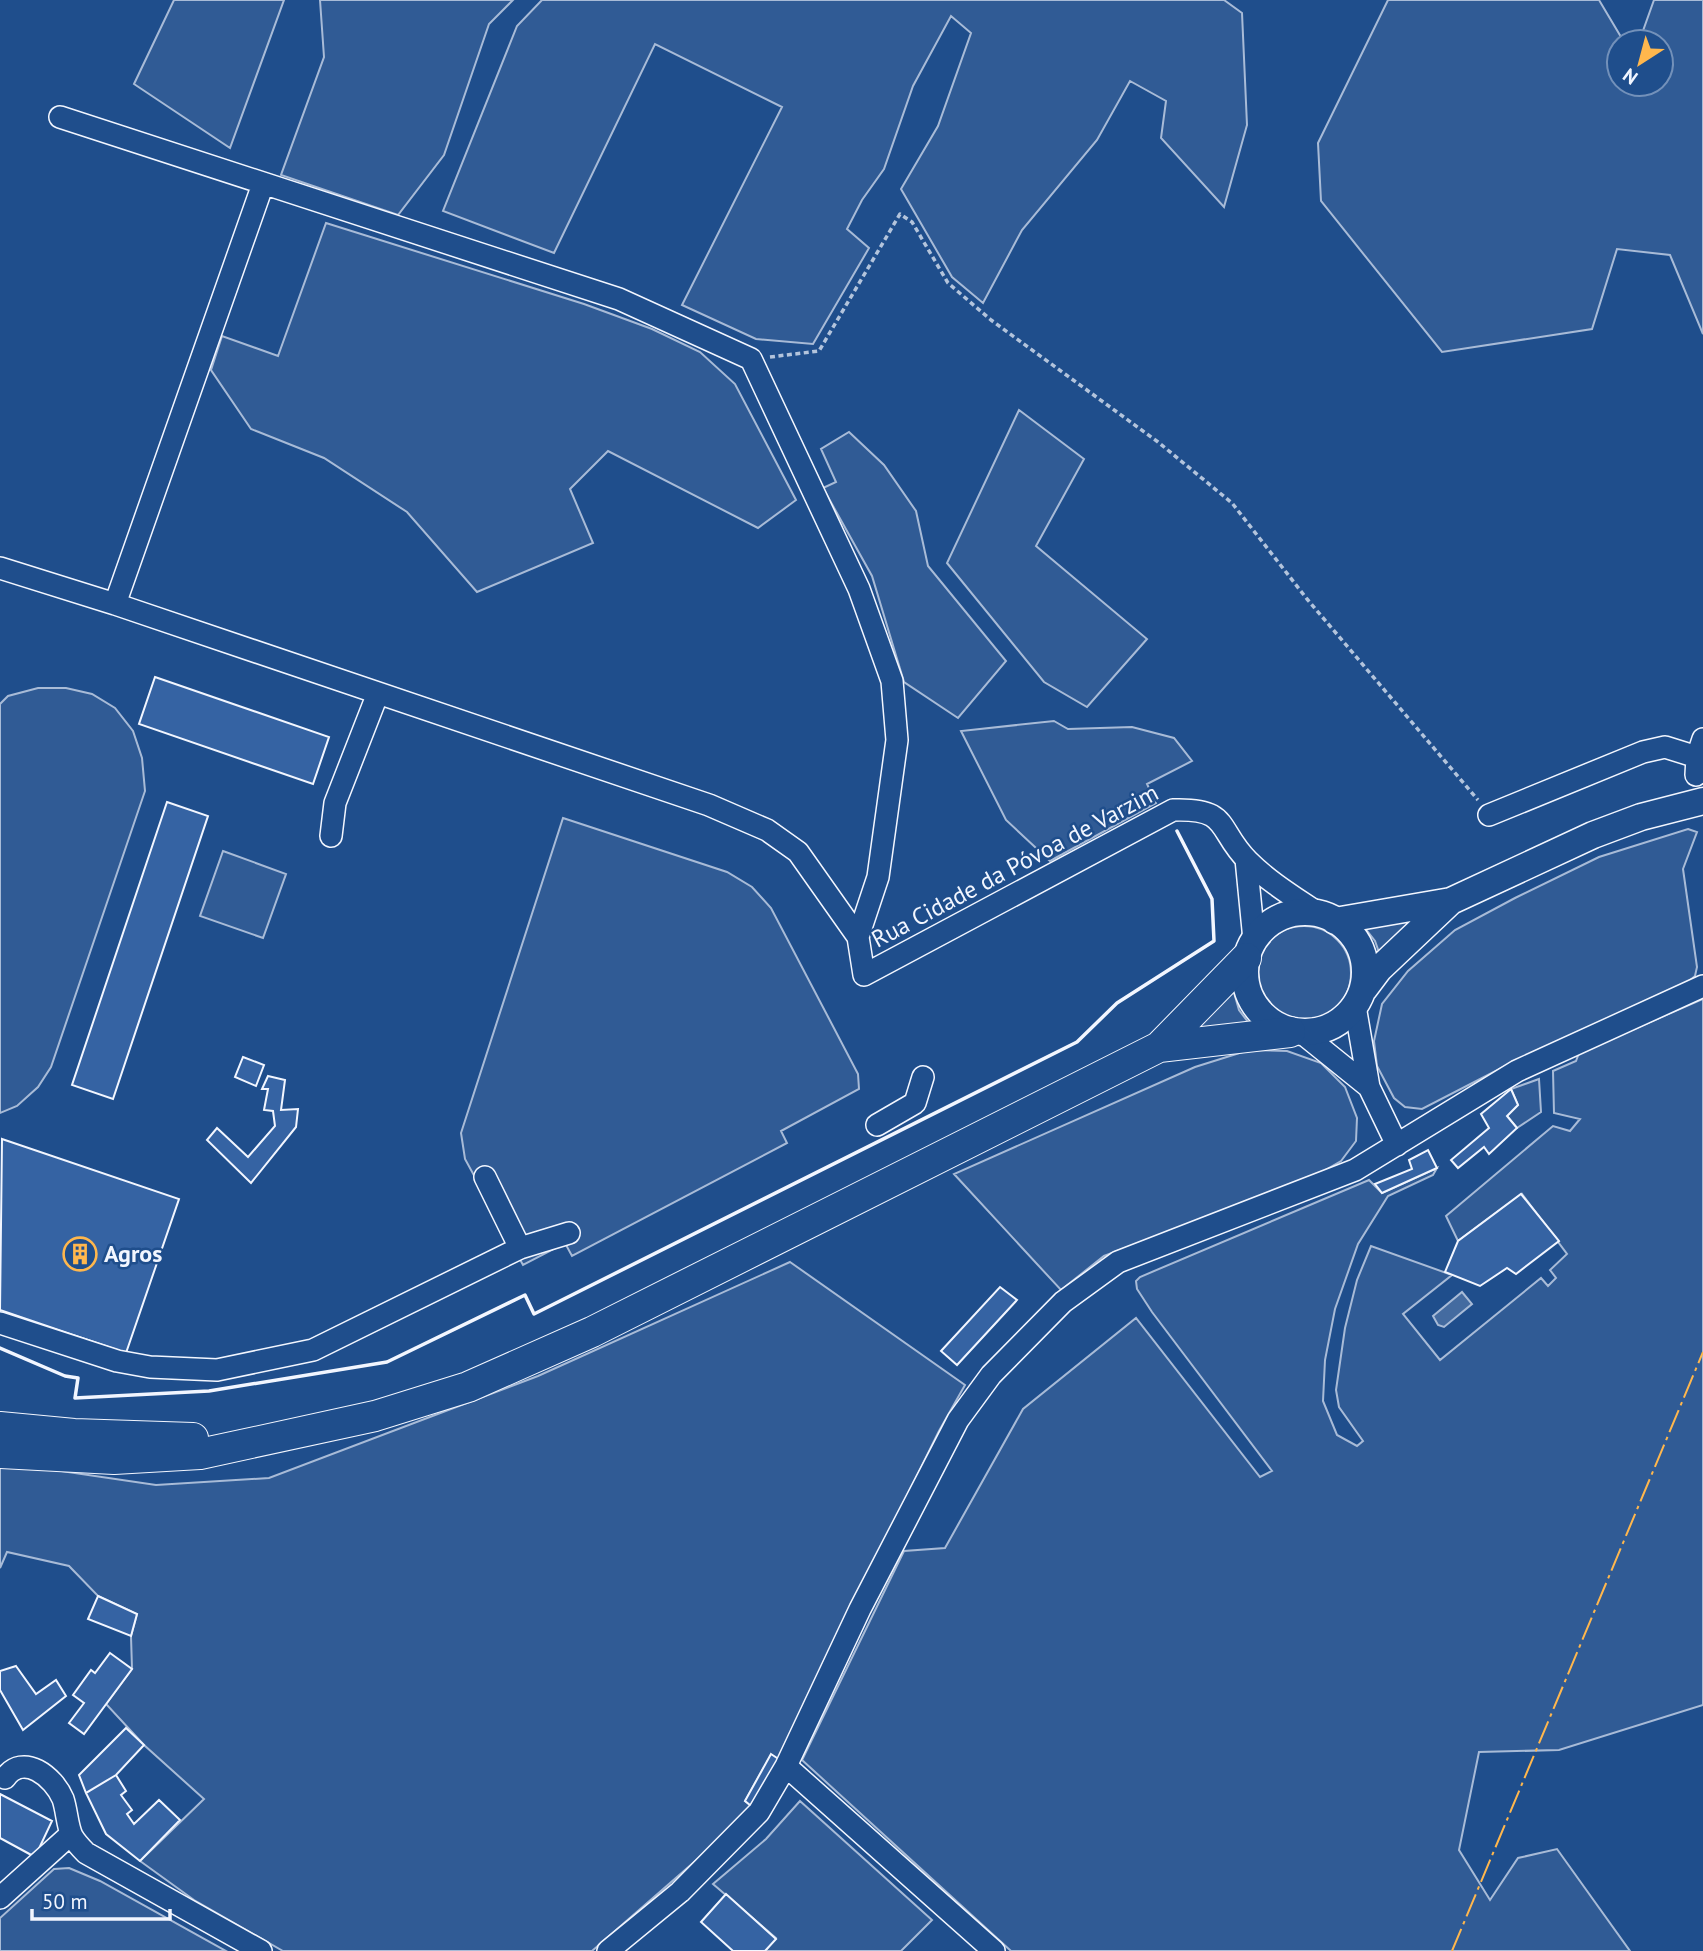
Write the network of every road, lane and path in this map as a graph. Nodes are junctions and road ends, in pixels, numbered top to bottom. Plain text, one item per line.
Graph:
1 (60, 117) dead end
2 (263, 184) junction
3 (751, 359) junction
4 (0, 568) edge
5 (115, 604) junction
6 (378, 693) junction
7 (1700, 768) edge
8 (1489, 815) joint
9 (331, 836) dead end
10 (1246, 859) junction
11 (1451, 901) junction
12 (1327, 917) junction
13 (858, 937) junction
14 (1250, 949) junction
15 (1703, 986) edge
16 (1359, 998) junction
17 (1296, 1032) junction
18 (1159, 1047) junction
19 (923, 1077) dead end
20 (1368, 1087) junction
21 (877, 1125) dead end
22 (1397, 1144) junction
23 (485, 1177) dead end
24 (569, 1233) dead end
25 (520, 1248) junction
26 (0, 1323) edge
27 (0, 1427) edge
28 (298, 1434) junction
29 (0, 1452) edge
30 (786, 1766) junction
31 (5, 1778) dead end
32 (71, 1833) junction
33 (0, 1898) edge
34 (261, 1951) edge
35 (608, 1951) edge
36 (994, 1951) edge

1 - 2 street
2 - 3 street
2 - 5 street
3 - 8 path
3 - 13 street
4 - 5 street
5 - 6 street
6 - 9 street
6 - 13 street
7 - 8 street
7 - 11 main road
10 - 12 street, Rua Cidade da Póvoa de Varzim
10 - 13 street, Rua Cidade da Póvoa de Varzim
10 - 14 street
11 - 12 main road
11 - 16 main road
12 - 14 main road
12 - 16 main road
14 - 17 main road
14 - 18 highway
15 - 22 street
16 - 17 main road
16 - 20 street
17 - 18 highway
17 - 20 street
18 - 28 highway
19 - 21 street
20 - 22 street
22 - 30 street
23 - 25 street
24 - 25 street
25 - 26 street
27 - 28 highway
28 - 29 highway
30 - 35 street
30 - 36 street
31 - 32 street
32 - 33 street
32 - 34 street

